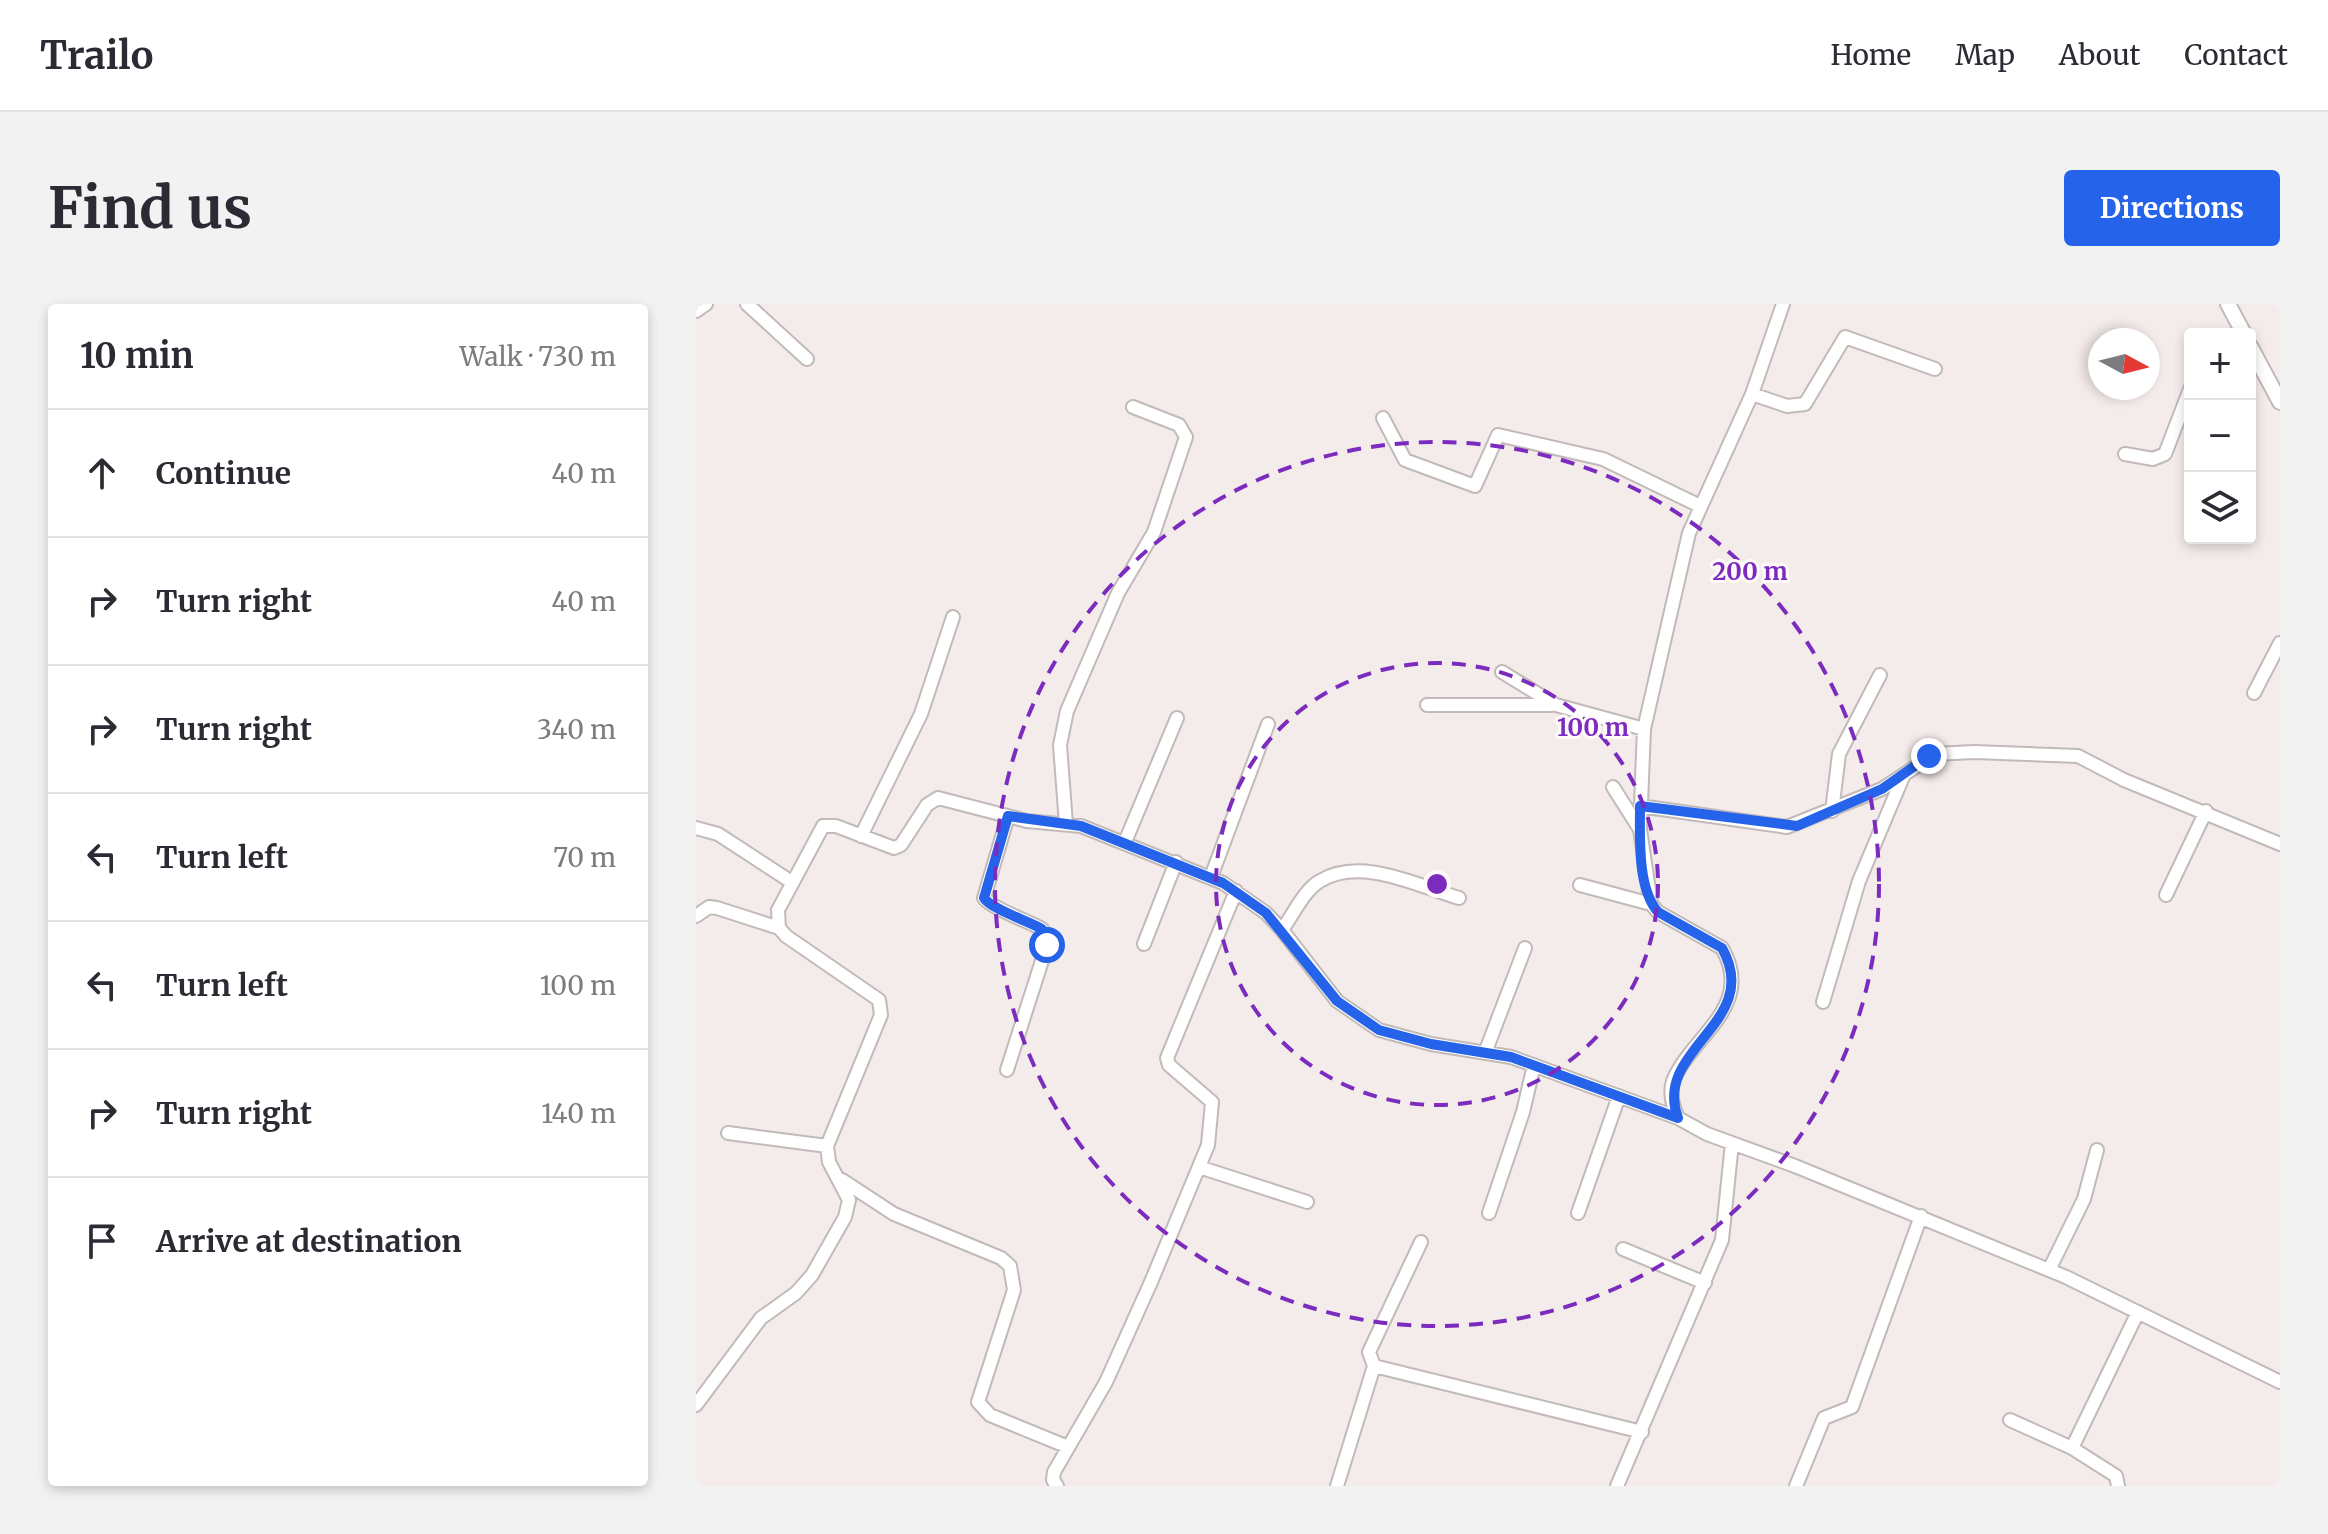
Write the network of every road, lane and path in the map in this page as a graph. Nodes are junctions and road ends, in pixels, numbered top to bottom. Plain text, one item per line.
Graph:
1 (706, 304) edge
2 (747, 304) edge
3 (1783, 304) edge
4 (2228, 304) edge
5 (696, 311) edge
6 (2241, 328) edge
7 (2256, 357) edge
8 (807, 359) dead end
9 (1935, 369) dead end
10 (1752, 394) junction
11 (2186, 400) edge
12 (2280, 402) edge
13 (1133, 407) dead end
14 (1383, 418) dead end
15 (2125, 454) dead end
16 (1700, 506) junction
17 (953, 617) dead end
18 (2280, 643) edge
19 (1502, 672) dead end
20 (1880, 675) dead end
21 (2254, 693) dead end
22 (1427, 705) dead end
23 (1556, 705) junction
24 (1177, 718) dead end
25 (1268, 724) dead end
26 (1644, 729) junction
27 (1903, 777) junction
28 (1613, 787) dead end
29 (1640, 806) junction
30 (1832, 811) junction
31 (2206, 811) junction
32 (1008, 816) junction
33 (1066, 824) junction
34 (696, 828) edge
35 (1640, 829) junction
36 (861, 836) junction
37 (1125, 842) junction
38 (2280, 844) edge
39 (1176, 862) junction
40 (1211, 877) junction
41 (790, 881) junction
42 (1580, 885) dead end
43 (1236, 891) junction
44 (2166, 895) dead end
45 (1459, 898) dead end
46 (1651, 904) junction
47 (696, 916) edge
48 (779, 928) junction
49 (1282, 930) junction
50 (1144, 944) dead end
51 (1525, 948) dead end
52 (1823, 1002) dead end
53 (1485, 1053) junction
54 (1534, 1065) junction
55 (1007, 1070) dead end
56 (1619, 1096) junction
57 (1678, 1118) junction
58 (728, 1133) dead end
59 (1732, 1143) junction
60 (827, 1146) junction
61 (2097, 1150) dead end
62 (1199, 1167) junction
63 (839, 1178) junction
64 (1307, 1202) dead end
65 (1489, 1213) dead end
66 (1578, 1213) dead end
67 (1921, 1216) junction
68 (1421, 1242) dead end
69 (1623, 1249) dead end
70 (2049, 1270) junction
71 (1705, 1283) junction
72 (2138, 1312) junction
73 (1374, 1366) junction
74 (2280, 1382) edge
75 (696, 1405) edge
76 (2010, 1420) dead end
77 (1642, 1432) junction
78 (1068, 1447) junction
79 (2072, 1448) junction
80 (1057, 1486) edge
81 (1337, 1486) edge
82 (1617, 1486) edge
83 (1796, 1486) edge
84 (2118, 1486) edge

1 - 5 street
2 - 8 street
3 - 10 street
4 - 6 street
7 - 12 street
9 - 10 street
10 - 16 street
11 - 15 street
13 - 33 street
14 - 16 street
16 - 26 street
17 - 36 street
18 - 21 street
19 - 23 street
20 - 30 street
22 - 23 street
23 - 26 street
24 - 37 street
25 - 40 street
26 - 29 street
27 - 30 street
27 - 31 street
27 - 52 street
28 - 35 street
29 - 30 street
29 - 35 street
31 - 38 street
31 - 44 street
32 - 33 street
32 - 36 street
32 - 55 street
33 - 37 street
34 - 41 street
35 - 46 street
36 - 41 street
37 - 39 street
39 - 40 street
39 - 50 street
40 - 43 street
41 - 48 street
42 - 46 street
43 - 49 street
43 - 62 street
45 - 49 street
46 - 57 street
47 - 48 street
48 - 60 street
49 - 53 street
51 - 53 street
53 - 54 street
54 - 56 street
54 - 65 street
56 - 57 street
56 - 66 street
57 - 59 street
58 - 60 street
59 - 67 street
59 - 71 street
60 - 63 street
61 - 70 street
62 - 64 street
62 - 78 street
63 - 75 street
63 - 78 street
67 - 70 street
67 - 83 street
68 - 73 street
69 - 71 street
70 - 72 street
71 - 77 street
72 - 74 street
72 - 79 street
73 - 77 street
73 - 81 street
76 - 79 street
77 - 82 street
78 - 80 street
79 - 84 street

